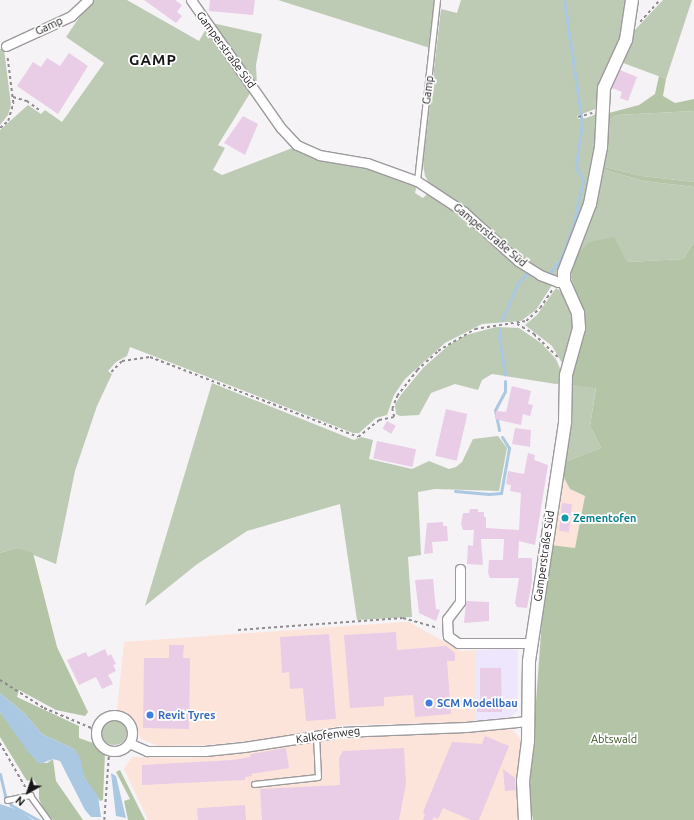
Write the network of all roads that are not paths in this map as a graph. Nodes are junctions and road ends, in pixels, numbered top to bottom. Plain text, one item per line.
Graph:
1 (88, 0) edge
2 (191, 0) edge
3 (437, 0) edge
4 (632, 0) edge
5 (6, 46) road end
6 (418, 181) junction
7 (561, 281) junction
8 (460, 569) dead end
9 (532, 643) junction
10 (528, 722) junction
11 (316, 736) junction
12 (129, 743) junction
13 (254, 784) dead end
14 (7, 800) dead end
15 (48, 820) edge
16 (525, 820) edge

1 - 5 street, Gamp
2 - 6 street, Gamperstraße Süd
3 - 6 lane, Gamp
4 - 7 street
6 - 7 street, Gamperstraße Süd
7 - 9 street, Gamperstraße Süd
8 - 9 street
9 - 10 street, Gamperstraße Süd
10 - 11 street, Kalkofenweg
10 - 16 street, Gamperstraße Süd
11 - 12 street, Kalkofenweg
11 - 13 lane
12 - 12 street
14 - 15 lane

